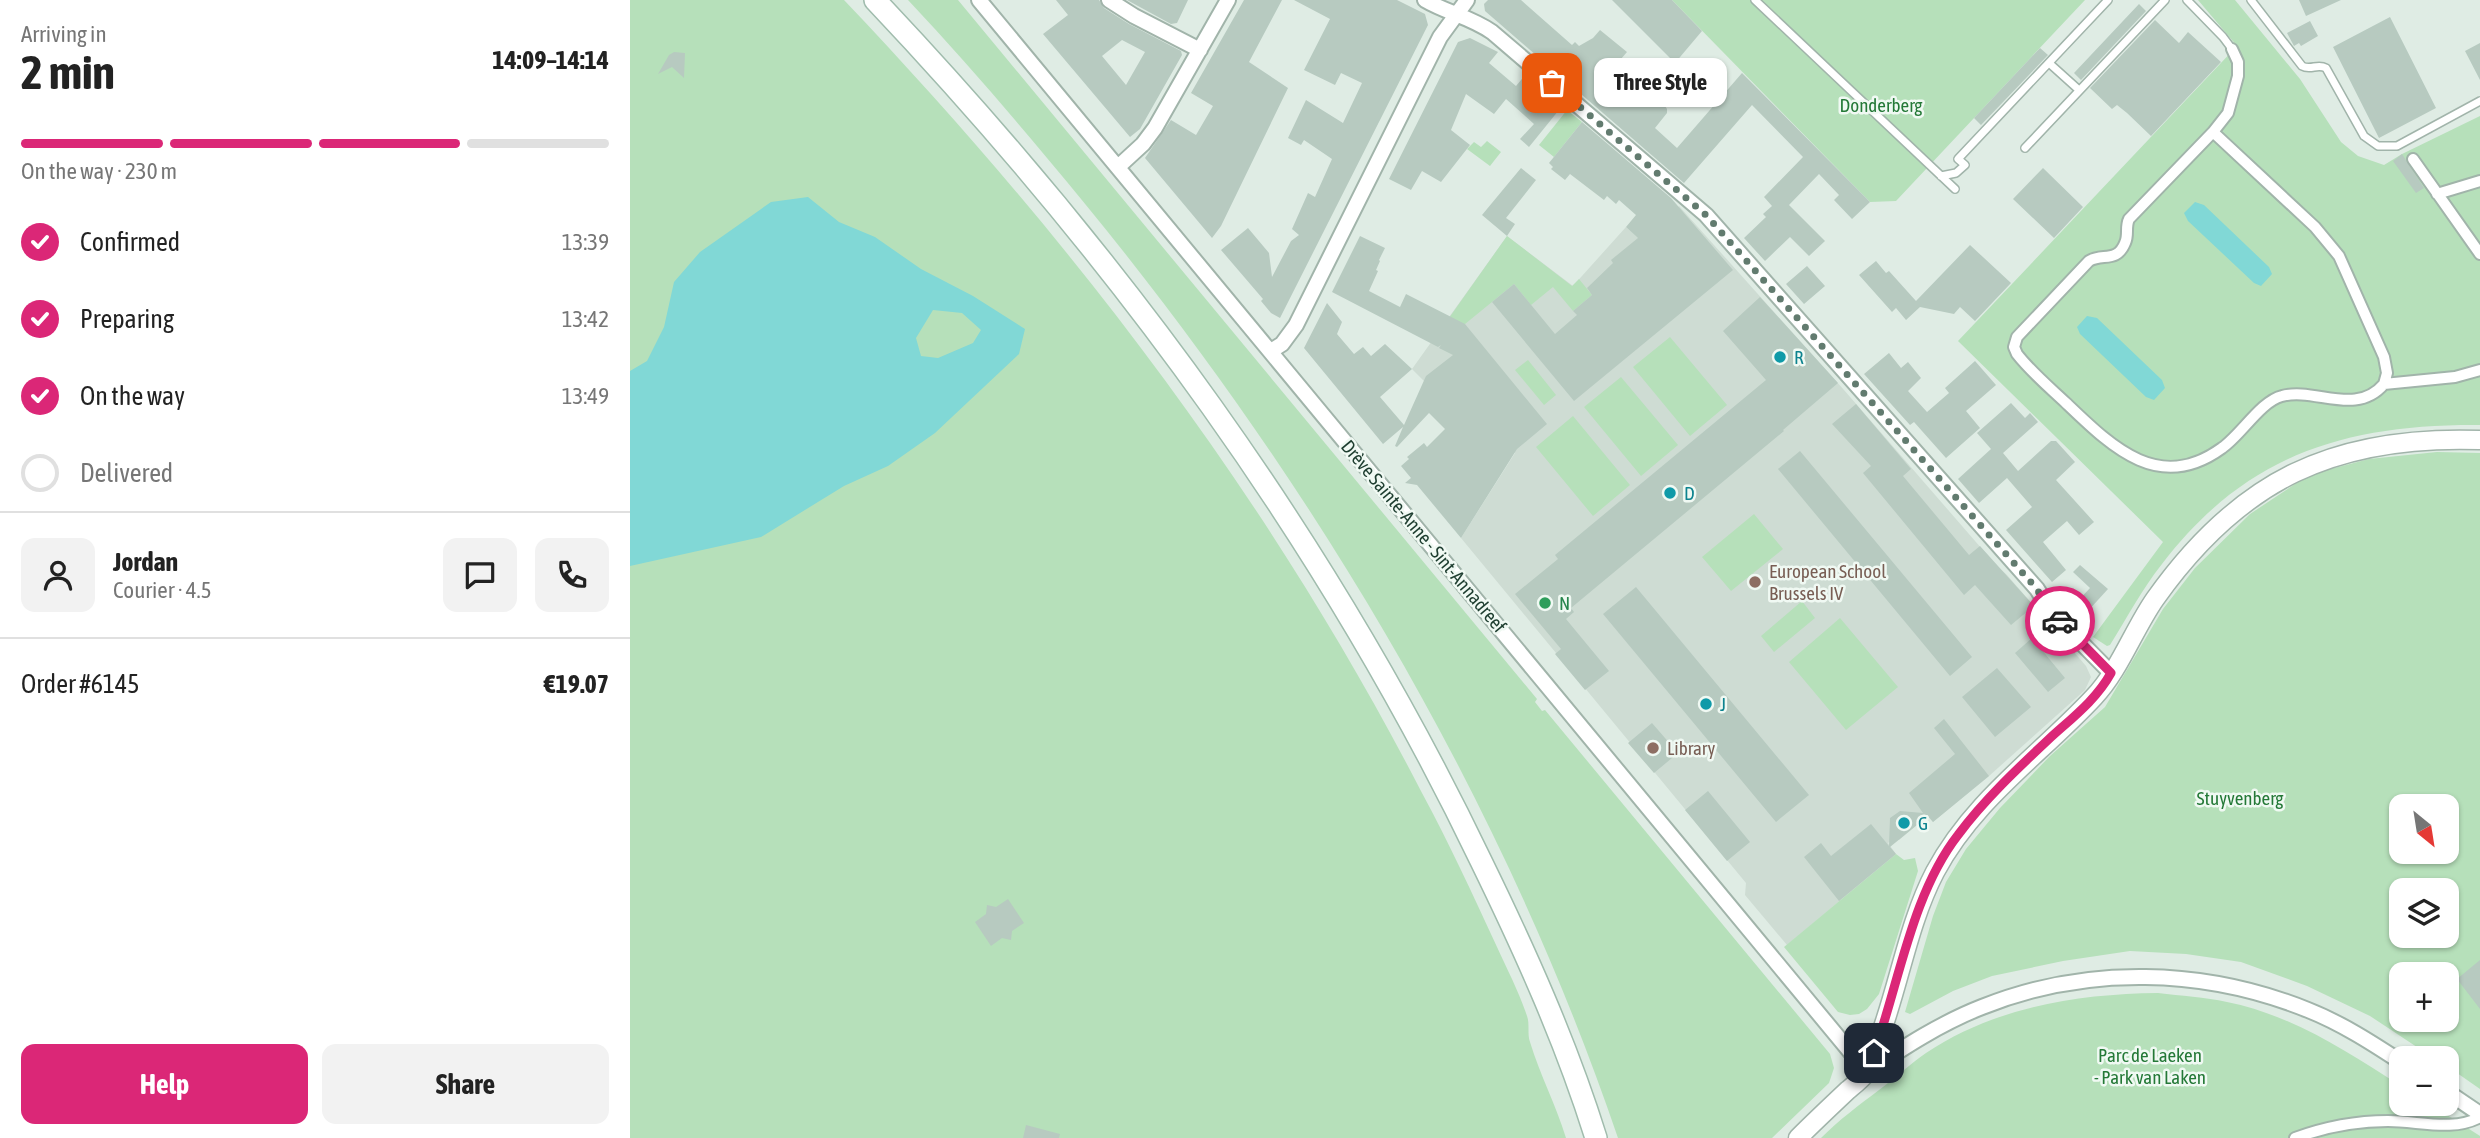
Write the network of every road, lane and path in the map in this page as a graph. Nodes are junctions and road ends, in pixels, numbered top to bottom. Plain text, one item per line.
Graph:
1 (875, 0) edge
2 (979, 0) edge
3 (1109, 0) edge
4 (1228, 0) edge
5 (1425, 0) edge
6 (1468, 0) edge
7 (1755, 0) edge
8 (2108, 0) edge
9 (2165, 0) edge
10 (2187, 0) edge
11 (2251, 0) edge
12 (1456, 14) junction
13 (2232, 49) joint
14 (1200, 50) junction
15 (2049, 62) junction
16 (2079, 90) junction
17 (2480, 100) edge
18 (2213, 132) junction
19 (2025, 148) dead end
20 (2413, 159) dead end
21 (1118, 167) junction
22 (1941, 176) junction
23 (2480, 181) edge
24 (1955, 190) dead end
25 (2437, 194) junction
26 (2480, 254) edge
27 (1271, 351) junction
28 (2480, 369) edge
29 (2384, 384) junction
30 (2480, 440) edge
31 (2111, 673) junction
32 (2389, 1055) edge
33 (1867, 1072) junction
34 (2459, 1101) edge
35 (2480, 1116) edge
36 (1596, 1138) edge
37 (1798, 1138) edge
38 (2295, 1138) edge

1 - 36 main road
2 - 21 street, Drève Sainte-Anne - Sint-Annadreef
3 - 14 street
4 - 14 street
5 - 12 street
6 - 12 street
7 - 22 lane
8 - 15 lane
9 - 16 lane
10 - 13 lane
11 - 17 lane
12 - 27 street
12 - 31 street
13 - 18 street
14 - 21 street
15 - 16 lane
15 - 22 lane
16 - 19 lane
18 - 29 street
18 - 29 street
20 - 25 street
21 - 27 street, Drève Sainte-Anne - Sint-Annadreef
22 - 24 lane
23 - 25 street
25 - 26 street
27 - 33 street, Drève Sainte-Anne - Sint-Annadreef
28 - 29 street
30 - 31 street
31 - 33 street
32 - 33 street
33 - 37 street
34 - 35 street
35 - 38 street

